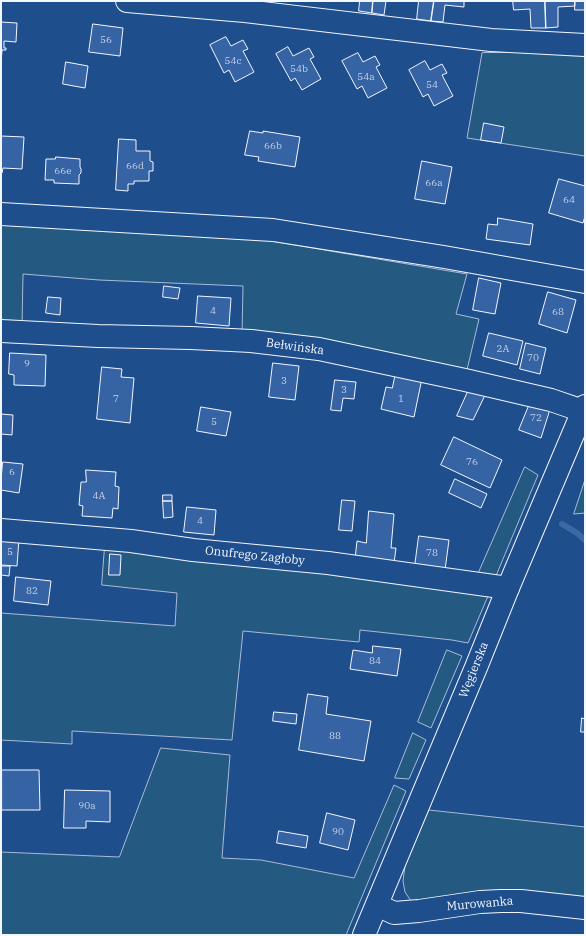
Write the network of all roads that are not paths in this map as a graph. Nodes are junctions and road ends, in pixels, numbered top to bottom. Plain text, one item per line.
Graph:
1 (127, 1) edge
2 (585, 45) edge
3 (1, 214) edge
4 (585, 282) edge
5 (1, 331) edge
6 (584, 408) edge
7 (1, 530) edge
8 (508, 588) junction
9 (377, 905) junction
10 (585, 908) edge
11 (364, 935) edge

1 - 2 street
3 - 4 street
5 - 6 street, Bełwińska
6 - 8 street, Węgierska
7 - 8 street, Onufrego Zagłoby
8 - 9 street, Węgierska
9 - 10 street, Murowanka
9 - 11 street, Węgierska

